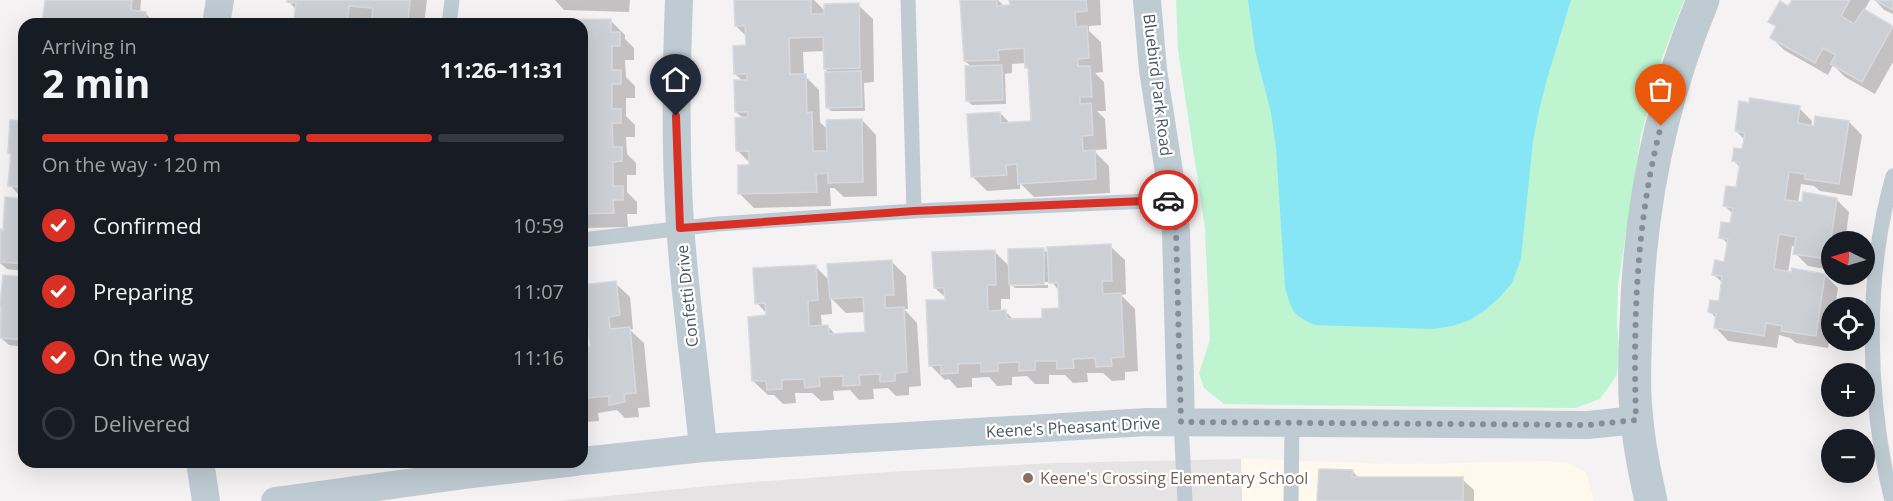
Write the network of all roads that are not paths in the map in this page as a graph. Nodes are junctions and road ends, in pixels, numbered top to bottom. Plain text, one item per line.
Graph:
1 (220, 0) edge
2 (452, 0) edge
3 (679, 0) edge
4 (908, 0) edge
5 (1147, 0) edge
6 (1703, 0) edge
7 (217, 18) edge
8 (450, 18) edge
9 (1893, 176) edge
10 (1173, 200) junction
11 (914, 211) junction
12 (680, 228) junction
13 (588, 239) edge
14 (1636, 420) junction
15 (1181, 422) junction
16 (1292, 423) junction
17 (703, 448) junction
18 (588, 460) edge
19 (201, 468) edge
20 (523, 468) edge
21 (206, 501) edge
22 (275, 501) edge
23 (1185, 501) edge
24 (1291, 501) edge
25 (1651, 501) edge
26 (1892, 501) edge

1 - 7 street
2 - 8 lane
3 - 12 street, Confetti Drive
4 - 11 lane
5 - 10 street, Bluebird Park Road
6 - 14 street
9 - 26 lane
10 - 11 lane
10 - 15 street, Bluebird Park Road
11 - 12 lane
12 - 13 lane
12 - 17 street, Confetti Drive
14 - 16 street, Keene's Pheasant Drive
14 - 25 street
15 - 16 street, Keene's Pheasant Drive
15 - 17 street, Keene's Pheasant Drive
15 - 23 lane
16 - 24 lane
17 - 18 street, Keene's Pheasant Drive
19 - 21 street
20 - 22 street

